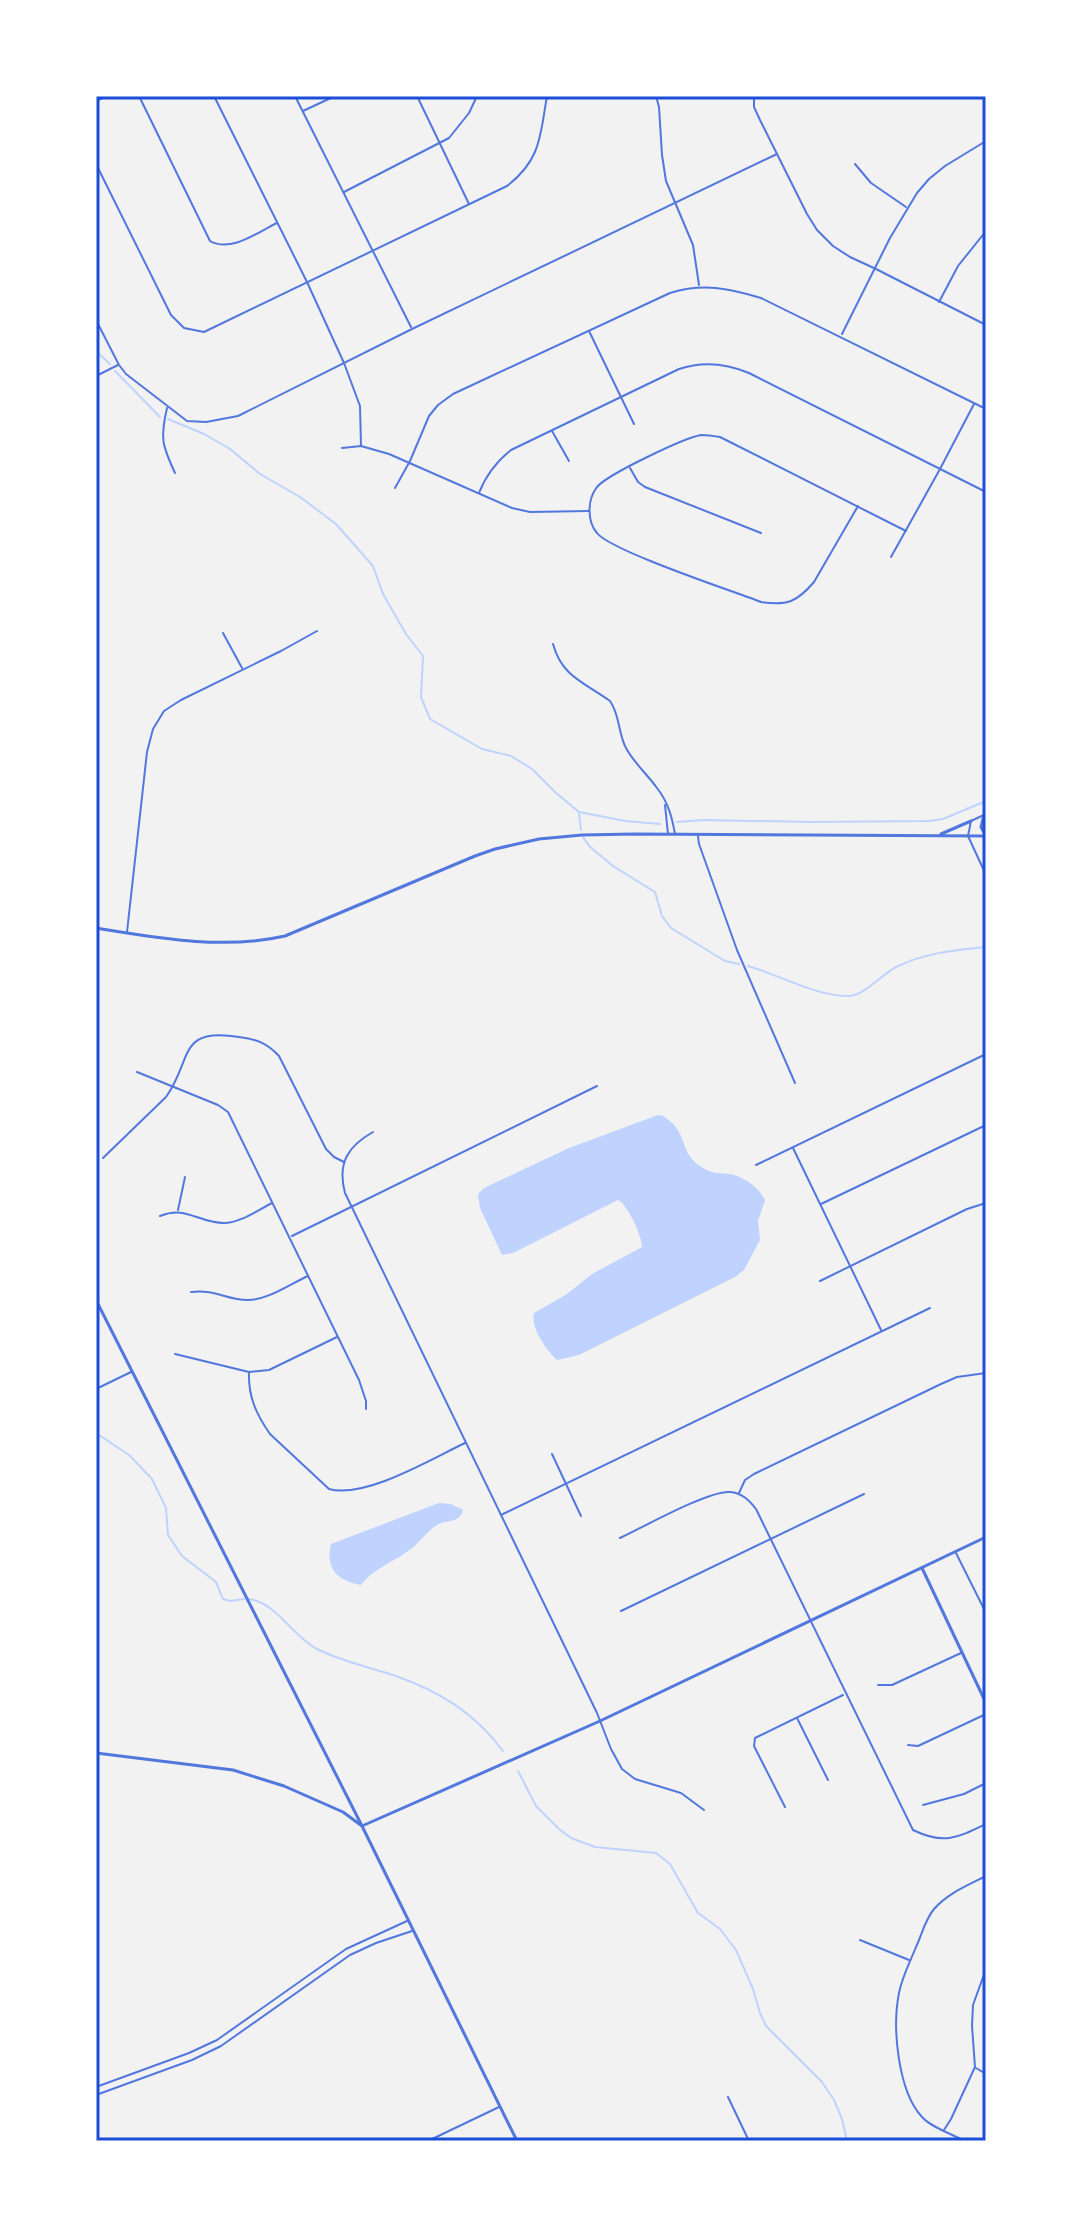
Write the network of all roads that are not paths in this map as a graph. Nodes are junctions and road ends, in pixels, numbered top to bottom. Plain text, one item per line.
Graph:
1 (107, 96) edge
2 (139, 96) edge
3 (214, 96) edge
4 (295, 96) edge
5 (335, 96) edge
6 (417, 96) edge
7 (477, 96) edge
8 (547, 96) edge
9 (656, 96) edge
10 (754, 96) edge
11 (96, 101) edge
12 (302, 112) junction
13 (986, 141) edge
14 (440, 144) junction
15 (777, 154) junction
16 (96, 164) edge
17 (855, 164) dead end
18 (343, 193) junction
19 (676, 203) junction
20 (469, 205) junction
21 (907, 207) junction
22 (278, 223) junction
23 (986, 231) edge
24 (372, 250) junction
25 (876, 269) junction
26 (307, 282) junction
27 (699, 286) junction
28 (939, 302) junction
29 (96, 320) edge
30 (986, 325) edge
31 (412, 329) junction
32 (589, 330) junction
33 (841, 336) junction
34 (344, 363) junction
35 (119, 365) junction
36 (96, 376) edge
37 (620, 396) junction
38 (974, 402) junction
39 (167, 407) junction
40 (986, 409) edge
41 (634, 424) dead end
42 (552, 430) junction
43 (361, 446) junction
44 (342, 448) dead end
45 (410, 461) junction
46 (569, 461) dead end
47 (630, 467) junction
48 (940, 469) junction
49 (175, 473) dead end
50 (395, 488) dead end
51 (986, 492) edge
52 (479, 493) junction
53 (858, 506) junction
54 (590, 511) junction
55 (906, 531) junction
56 (761, 533) dead end
57 (891, 557) dead end
58 (317, 631) dead end
59 (223, 633) dead end
60 (553, 644) dead end
61 (242, 669) junction
62 (665, 804) junction
63 (985, 815) edge
64 (971, 821) junction
65 (668, 834) junction
66 (675, 834) junction
67 (698, 835) junction
68 (940, 835) junction
69 (968, 836) junction
70 (986, 836) edge
71 (986, 875) edge
72 (96, 928) edge
73 (127, 933) junction
74 (986, 1054) edge
75 (137, 1072) dead end
76 (795, 1083) dead end
77 (597, 1086) dead end
78 (172, 1087) junction
79 (986, 1125) edge
80 (373, 1132) dead end
81 (793, 1148) junction
82 (103, 1158) dead end
83 (344, 1162) junction
84 (756, 1165) dead end
85 (185, 1177) dead end
86 (273, 1202) junction
87 (986, 1203) edge
88 (821, 1205) junction
89 (351, 1208) junction
90 (178, 1211) junction
91 (160, 1216) dead end
92 (291, 1237) junction
93 (851, 1266) junction
94 (309, 1276) junction
95 (820, 1281) dead end
96 (191, 1292) dead end
97 (96, 1300) edge
98 (930, 1308) dead end
99 (882, 1331) junction
100 (338, 1337) junction
101 (175, 1354) dead end
102 (132, 1371) junction
103 (249, 1372) junction
104 (986, 1373) edge
105 (96, 1389) edge
106 (366, 1409) dead end
107 (465, 1443) junction
108 (552, 1454) dead end
109 (566, 1484) junction
110 (739, 1494) junction
111 (864, 1494) dead end
112 (500, 1515) junction
113 (581, 1516) dead end
114 (986, 1537) edge
115 (620, 1538) dead end
116 (770, 1539) junction
117 (956, 1551) junction
118 (922, 1568) junction
119 (621, 1611) dead end
120 (986, 1613) edge
121 (810, 1620) junction
122 (962, 1653) junction
123 (878, 1685) dead end
124 (845, 1694) junction
125 (986, 1703) edge
126 (986, 1714) edge
127 (796, 1717) junction
128 (600, 1721) junction
129 (908, 1745) dead end
130 (96, 1753) edge
131 (828, 1780) dead end
132 (986, 1783) edge
133 (923, 1805) dead end
134 (785, 1807) dead end
135 (704, 1810) dead end
136 (986, 1824) edge
137 (362, 1826) junction
138 (986, 1876) edge
139 (408, 1920) junction
140 (413, 1930) junction
141 (860, 1940) dead end
142 (910, 1961) junction
143 (986, 1969) edge
144 (151, 2067) junction
145 (975, 2067) junction
146 (154, 2073) junction
147 (986, 2074) edge
148 (96, 2087) edge
149 (96, 2095) edge
150 (728, 2097) dead end
151 (500, 2106) junction
152 (944, 2130) junction
153 (428, 2141) edge
154 (517, 2141) edge
155 (749, 2141) edge
156 (965, 2141) edge

1 - 11 street
2 - 22 street
3 - 22 street
4 - 12 street
5 - 12 street
6 - 14 street
7 - 14 street
8 - 20 street
9 - 19 street
10 - 15 street
12 - 18 street
13 - 21 street
14 - 18 street
14 - 20 street
15 - 19 street
15 - 25 street
16 - 26 street
17 - 21 street
18 - 24 street
19 - 27 street
19 - 31 street
20 - 24 street
21 - 25 street
22 - 26 street
23 - 28 street
24 - 26 street
24 - 31 street
25 - 28 street
25 - 33 street
26 - 34 street
27 - 32 street
27 - 33 street
28 - 30 street
29 - 35 street
31 - 34 street
32 - 37 street
32 - 45 street
33 - 38 street
34 - 39 street
34 - 43 street
35 - 36 street
35 - 39 street
37 - 41 street
37 - 42 street
37 - 48 street
38 - 40 street
38 - 48 street
39 - 49 street
42 - 46 street
42 - 52 street
43 - 44 street
43 - 45 street
45 - 50 street
45 - 52 street
47 - 53 street
47 - 54 street
47 - 56 street
48 - 51 street
48 - 55 street
52 - 54 street
53 - 54 street
53 - 55 street
55 - 57 street
58 - 61 street
59 - 61 street
60 - 62 street
61 - 73 street
62 - 65 street
62 - 66 street
63 - 64 street
63 - 70 street
64 - 68 street
64 - 69 street
65 - 66 street
65 - 73 street
66 - 67 street
67 - 68 street
67 - 76 street
68 - 69 street
69 - 70 street
69 - 71 street
72 - 73 street
74 - 81 street
75 - 78 street
77 - 89 street
78 - 82 street
78 - 83 street
78 - 86 street
79 - 88 street
80 - 83 street
81 - 84 street
81 - 88 street
83 - 89 street
85 - 90 street
86 - 90 street
86 - 92 street
87 - 93 street
88 - 93 street
89 - 92 street
89 - 107 street
90 - 91 street
92 - 94 street
93 - 95 street
93 - 99 street
94 - 96 street
94 - 100 street
97 - 102 street
98 - 99 street
99 - 109 street
100 - 103 street
100 - 106 street
101 - 103 street
102 - 105 street
102 - 137 street
103 - 107 street
104 - 110 street
107 - 112 street
108 - 109 street
109 - 112 street
109 - 113 street
110 - 115 street
110 - 116 street
111 - 116 street
112 - 128 street
114 - 117 street
116 - 119 street
116 - 121 street
117 - 118 street
117 - 120 street
118 - 121 street
118 - 122 street
121 - 124 street
121 - 128 street
122 - 123 street
122 - 125 street
124 - 127 street
124 - 136 street
126 - 129 street
127 - 131 street
127 - 134 street
128 - 135 street
128 - 137 street
130 - 137 street
132 - 133 street
137 - 139 street
138 - 142 street
139 - 140 street
139 - 144 street
140 - 146 street
140 - 151 street
141 - 142 street
142 - 152 street
143 - 145 street
144 - 146 street
144 - 148 street
145 - 147 street
145 - 152 street
146 - 149 street
150 - 155 street
151 - 153 street
151 - 154 street
152 - 156 street

